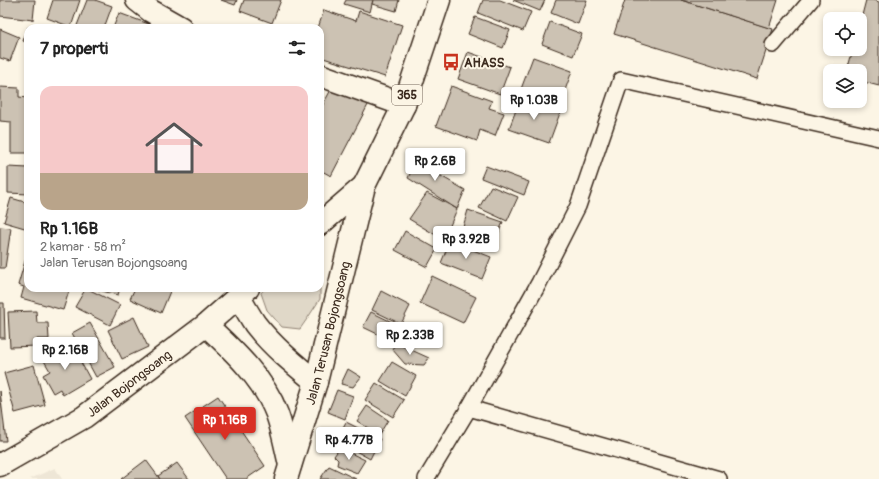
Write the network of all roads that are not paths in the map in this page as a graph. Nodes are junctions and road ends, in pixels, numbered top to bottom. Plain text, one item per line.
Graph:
1 (137, 0) edge
2 (439, 0) edge
3 (811, 0) edge
4 (174, 24) edge
5 (773, 44) dead end
6 (324, 76) edge
7 (404, 105) junction
8 (879, 138) edge
9 (364, 186) junction
10 (324, 221) edge
11 (243, 292) edge
12 (206, 325) junction
13 (316, 382) junction
14 (469, 408) junction
15 (0, 465) edge
16 (288, 472) edge
17 (426, 479) edge
18 (719, 479) edge

1 - 4 main road
2 - 7 main road, 365
3 - 5 lane
6 - 7 main road
7 - 9 main road, 365
8 - 14 lane
9 - 10 main road
9 - 13 main road, Jalan Terusan Bojongsoang / 365
11 - 12 main road, Jalan Bojongsoang
11 - 13 main road
12 - 15 main road, Jalan Bojongsoang
12 - 16 main road
13 - 16 main road, Jalan Terusan Bojongsoang / 365
14 - 17 lane
14 - 18 lane

